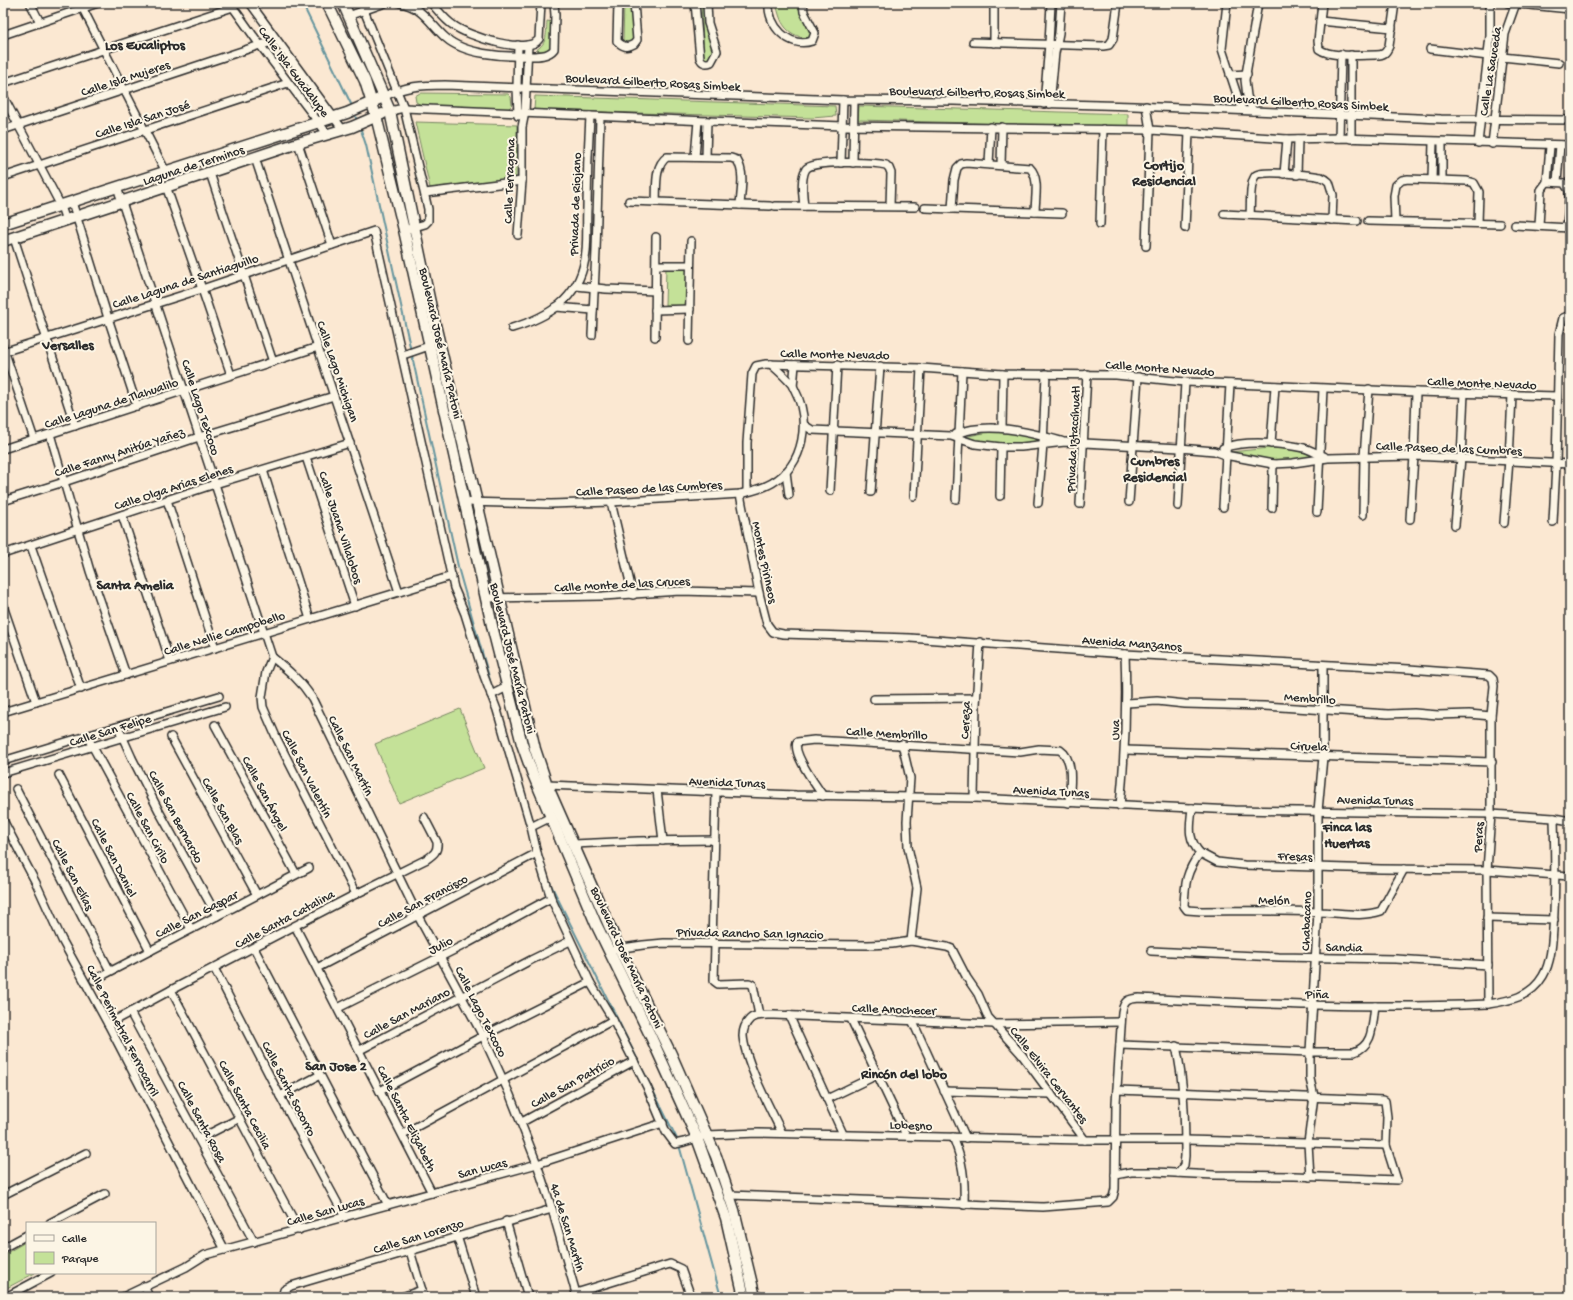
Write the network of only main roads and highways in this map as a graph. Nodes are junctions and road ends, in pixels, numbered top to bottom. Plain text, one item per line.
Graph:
1 (326, 3) edge
2 (342, 3) edge
3 (385, 96) junction
4 (372, 102) junction
5 (390, 111) junction
6 (376, 116) junction
7 (3, 224) edge
8 (3, 241) edge
9 (602, 909) junction
10 (591, 913) junction
11 (702, 1137) junction
12 (744, 1297) edge
13 (755, 1297) edge

1 - 4 main road, Boulevard José María Patoni
2 - 3 main road, Boulevard José María Patoni
3 - 4 main road
3 - 5 main road, Boulevard José María Patoni
4 - 6 main road, Boulevard José María Patoni
4 - 7 main road
5 - 6 main road, Laguna de Terminos
5 - 9 main road, Boulevard José María Patoni
6 - 8 main road, Laguna de Terminos
6 - 10 main road, Boulevard José María Patoni
9 - 10 main road
9 - 11 main road, Boulevard José María Patoni
10 - 11 main road, Boulevard José María Patoni
11 - 12 main road, Boulevard José María Patoni
11 - 13 main road, Boulevard José María Patoni

